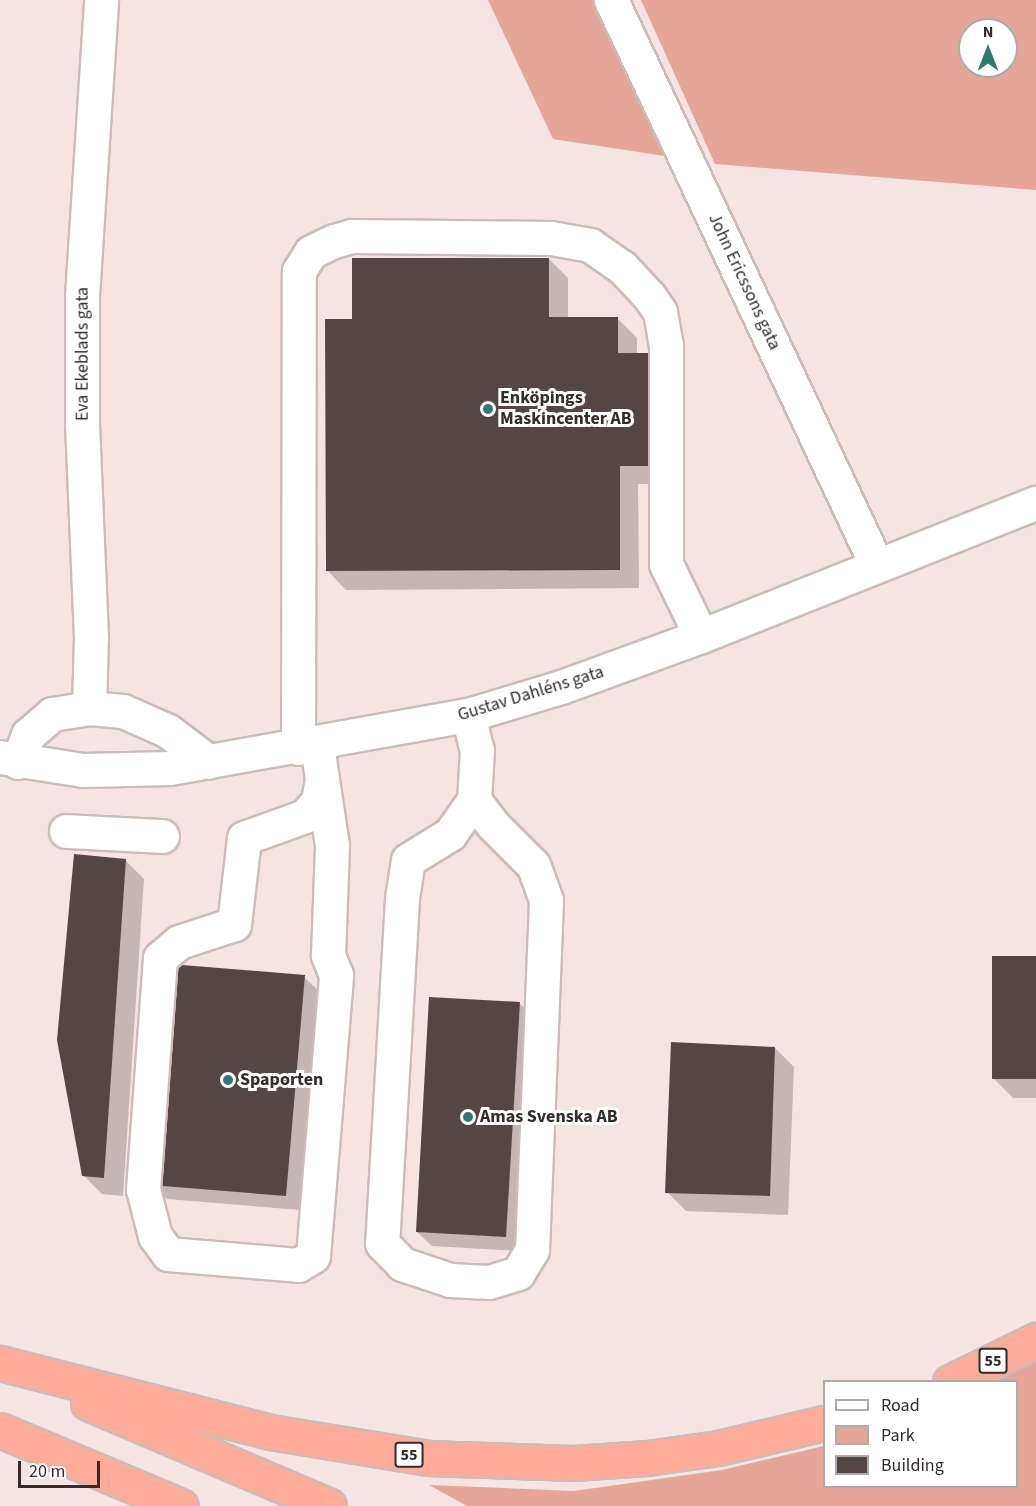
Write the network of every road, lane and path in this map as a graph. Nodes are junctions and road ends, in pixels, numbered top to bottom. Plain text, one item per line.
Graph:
1 (101, 0) edge
2 (611, 0) edge
3 (1036, 503) edge
4 (876, 564) junction
5 (701, 636) junction
6 (88, 708) junction
7 (468, 715) junction
8 (308, 746) junction
9 (9, 760) edge
10 (209, 762) junction
11 (322, 780) junction
12 (474, 800) junction
13 (66, 831) dead end
14 (162, 836) dead end
15 (1036, 1340) edge
16 (0, 1365) edge
17 (954, 1380) edge
18 (823, 1424) edge
19 (0, 1430) edge
20 (181, 1506) edge
21 (329, 1506) edge

1 - 6 street, Eva Ekeblads gata
2 - 4 street, John Ericssons gata
3 - 4 street, Gustav Dahléns gata
4 - 5 street, Gustav Dahléns gata
5 - 7 street, Gustav Dahléns gata
5 - 8 street
6 - 9 street
6 - 10 street
7 - 8 street, Gustav Dahléns gata
7 - 12 street
8 - 10 street, Gustav Dahléns gata
8 - 11 street
9 - 10 street, Gustav Dahléns gata
11 - 11 street
12 - 12 street
13 - 14 street
15 - 17 highway, 55
16 - 18 highway, 55
16 - 21 highway
19 - 20 highway

